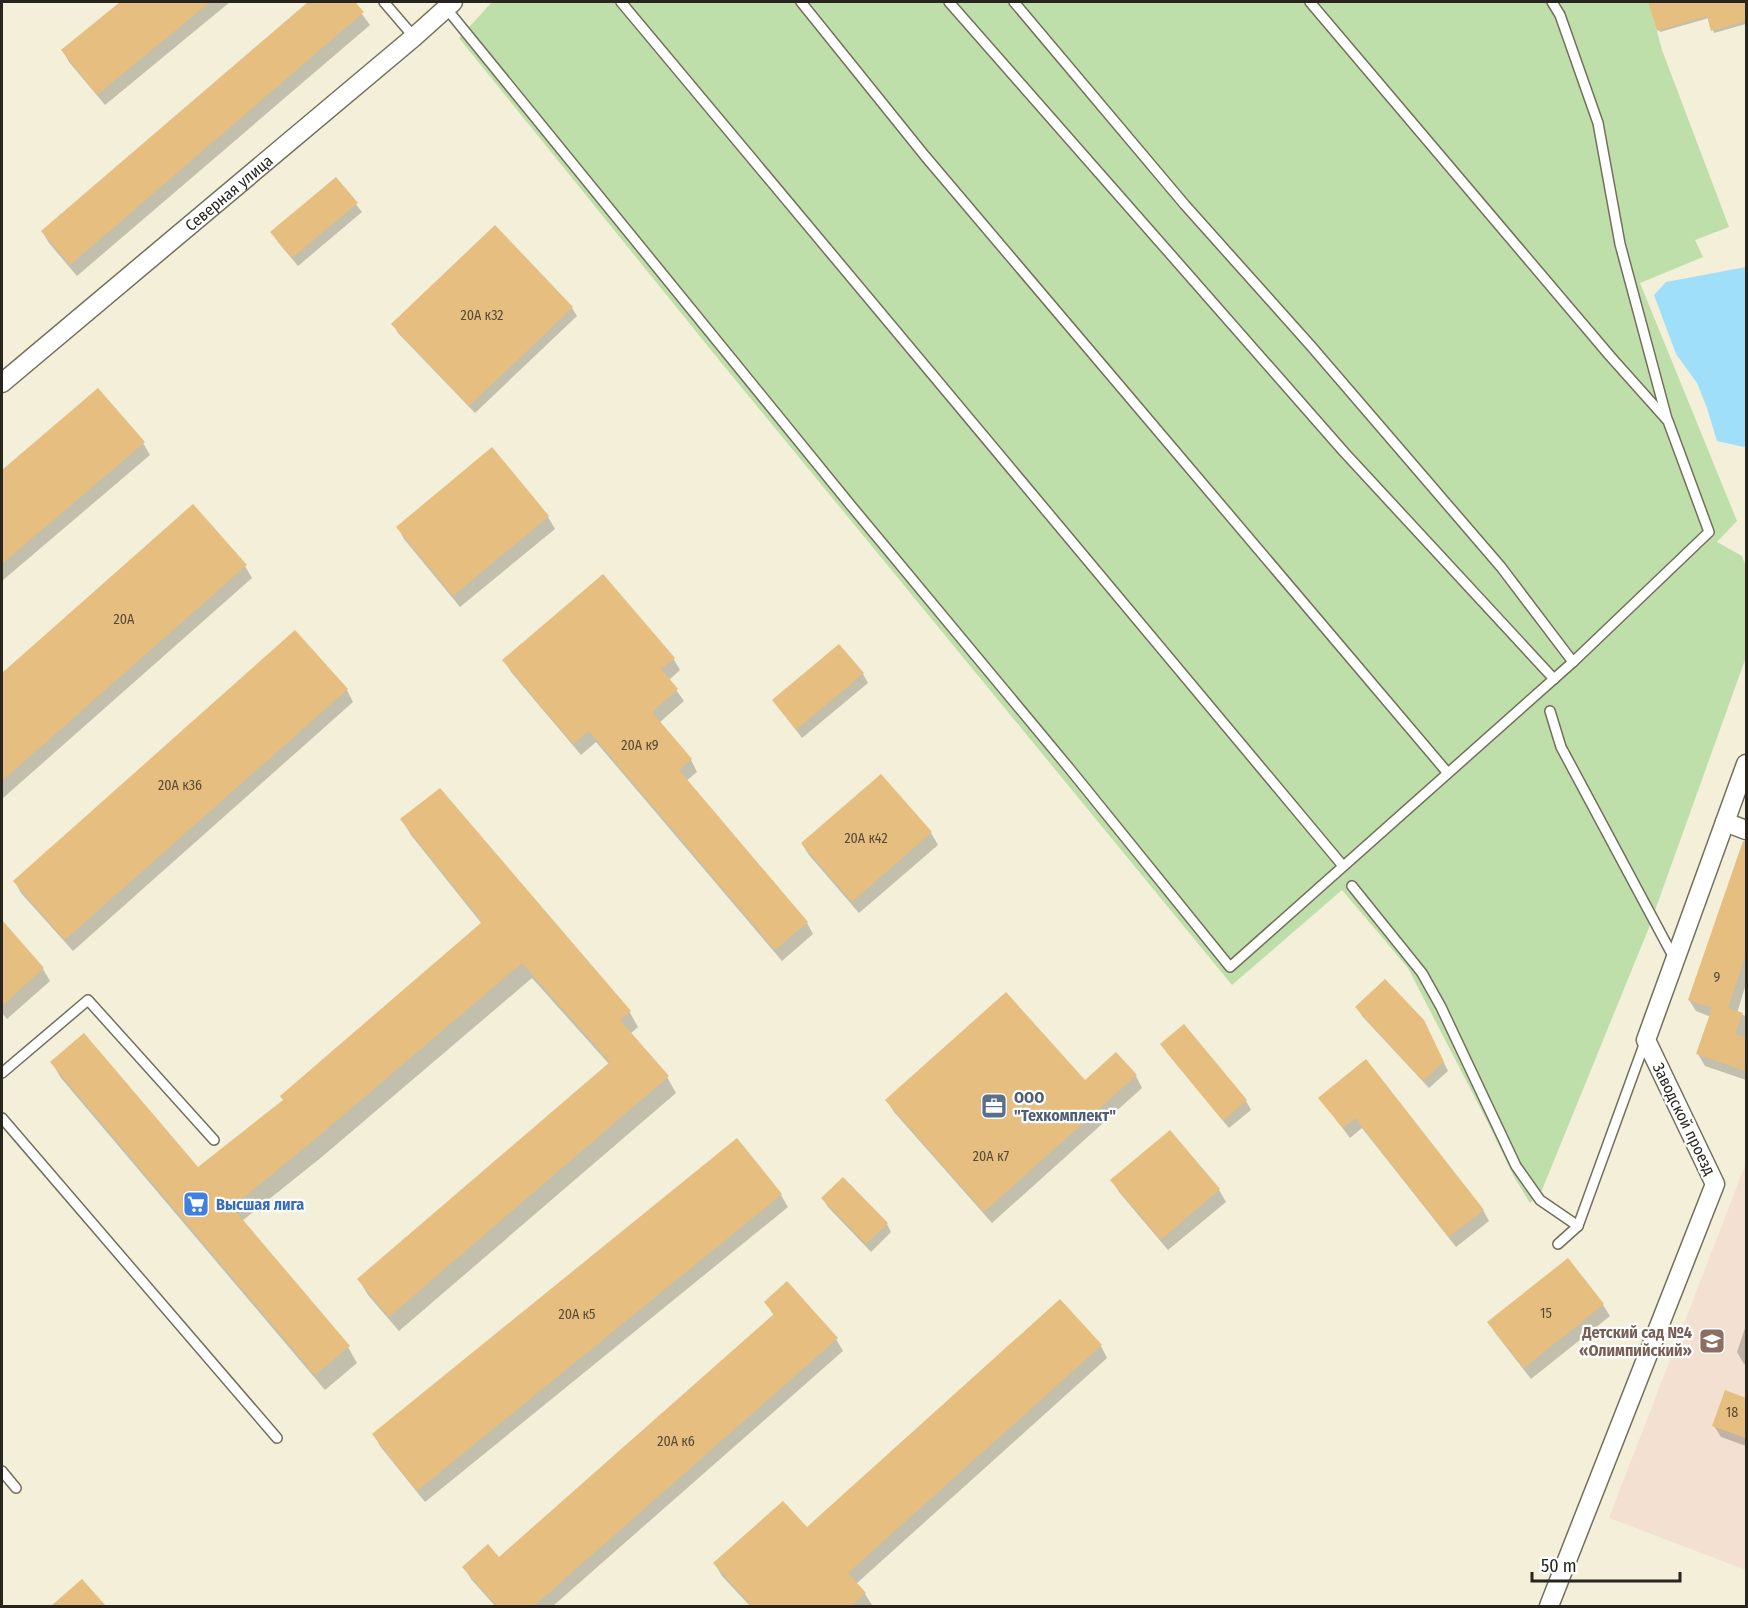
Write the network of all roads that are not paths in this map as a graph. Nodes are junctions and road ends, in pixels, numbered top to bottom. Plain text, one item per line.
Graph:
1 (384, 2) edge
2 (621, 2) edge
3 (801, 2) edge
4 (949, 2) edge
5 (1014, 2) edge
6 (1310, 2) edge
7 (1552, 2) edge
8 (449, 5) edge
9 (414, 37) junction
10 (2, 383) edge
11 (1668, 421) junction
12 (1573, 662) junction
13 (1554, 679) junction
14 (1550, 711) dead end
15 (1746, 764) edge
16 (1447, 772) junction
17 (1725, 822) junction
18 (1746, 830) edge
19 (1343, 866) junction
20 (1352, 886) dead end
21 (1675, 960) junction
22 (1646, 1040) junction
23 (2, 1073) edge
24 (2, 1118) edge
25 (213, 1140) dead end
26 (1578, 1226) junction
27 (1558, 1244) dead end
28 (277, 1438) dead end
29 (2, 1471) edge
30 (16, 1488) dead end
31 (1549, 1606) edge

1 - 9 lane
2 - 19 lane
3 - 16 lane
4 - 13 lane
5 - 12 lane
6 - 11 lane
7 - 11 lane
8 - 9 street, Северная улица
8 - 19 lane
9 - 10 street, Северная улица
11 - 12 lane
12 - 13 lane
13 - 16 lane
14 - 21 lane
15 - 17 street
16 - 19 lane
17 - 18 street
17 - 21 street
20 - 26 lane
21 - 22 street
22 - 26 lane
22 - 31 street, Заводской проезд
23 - 25 lane
24 - 28 lane
26 - 27 lane
29 - 30 lane

